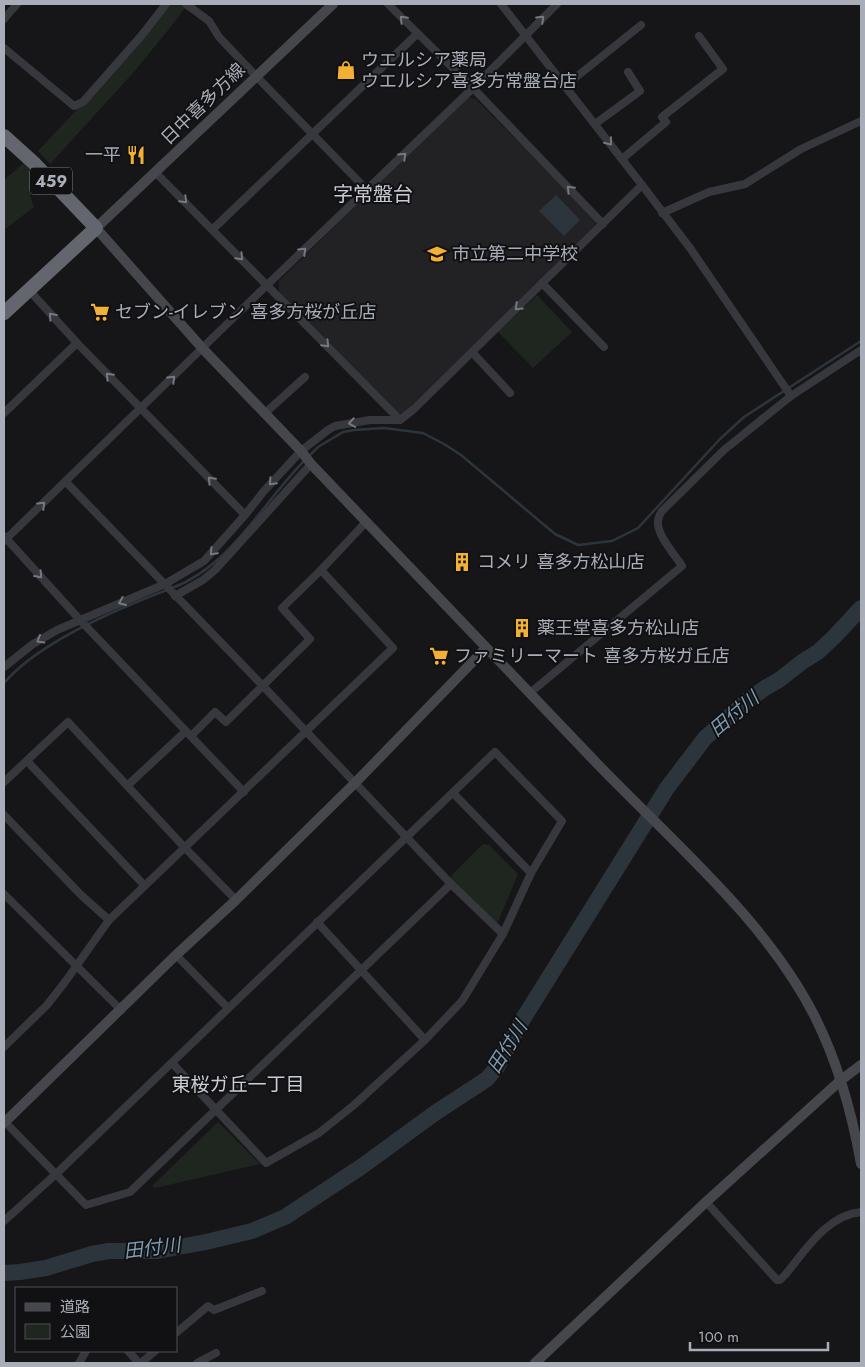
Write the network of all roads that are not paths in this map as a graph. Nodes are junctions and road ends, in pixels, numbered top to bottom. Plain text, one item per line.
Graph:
1 (17, 4) edge
2 (166, 4) edge
3 (186, 4) edge
4 (333, 4) edge
5 (388, 4) edge
6 (501, 4) edge
7 (557, 4) edge
8 (4, 19) edge
9 (641, 24) dead end
10 (417, 34) junction
11 (525, 35) junction
12 (699, 36) dead end
13 (4, 48) edge
14 (628, 72) dead end
15 (256, 76) junction
16 (565, 86) junction
17 (473, 88) junction
18 (861, 121) edge
19 (595, 124) junction
20 (313, 134) junction
21 (4, 136) edge
22 (622, 159) junction
23 (155, 172) junction
24 (642, 185) junction
25 (367, 190) junction
26 (662, 213) junction
27 (603, 224) junction
28 (96, 228) junction
29 (213, 229) junction
30 (542, 283) junction
31 (268, 285) junction
32 (28, 290) junction
33 (4, 312) edge
34 (77, 343) junction
35 (604, 347) dead end
36 (202, 349) junction
37 (861, 350) edge
38 (472, 352) junction
39 (305, 377) dead end
40 (510, 393) dead end
41 (791, 396) junction
42 (141, 408) junction
43 (4, 413) edge
44 (264, 414) junction
45 (400, 420) junction
46 (301, 452) junction
47 (311, 464) junction
48 (66, 482) junction
49 (245, 515) junction
50 (366, 522) junction
51 (5, 539) edge
52 (321, 570) junction
53 (165, 584) junction
54 (175, 596) junction
55 (80, 620) junction
56 (486, 648) junction
57 (6, 662) edge
58 (263, 686) junction
59 (530, 694) junction
60 (305, 732) junction
61 (188, 733) junction
62 (27, 761) junction
63 (4, 782) edge
64 (355, 783) junction
65 (128, 786) junction
66 (244, 792) junction
67 (453, 793) junction
68 (4, 815) edge
69 (407, 837) junction
70 (185, 848) junction
71 (531, 873) junction
72 (451, 884) junction
73 (144, 885) junction
74 (4, 894) edge
75 (236, 900) junction
76 (109, 920) junction
77 (317, 922) junction
78 (503, 934) junction
79 (176, 955) junction
80 (77, 966) junction
81 (361, 970) junction
82 (228, 1008) junction
83 (121, 1010) junction
84 (425, 1040) junction
85 (4, 1047) edge
86 (172, 1063) junction
87 (861, 1065) edge
88 (842, 1080) junction
89 (216, 1109) junction
90 (4, 1122) edge
91 (861, 1164) edge
92 (56, 1174) junction
93 (706, 1202) junction
94 (861, 1212) edge
95 (4, 1221) edge
96 (262, 1291) dead end
97 (178, 1331) edge
98 (129, 1352) edge
99 (154, 1352) edge
100 (216, 1353) dead end
101 (140, 1363) edge
102 (197, 1363) edge
103 (534, 1363) edge

1 - 8 street
2 - 13 street
3 - 15 street
4 - 15 street, 日中喜多方線
10 -> 5 street
6 - 11 street
11 -> 7 street
9 - 16 street
10 - 17 street
10 - 20 street
11 - 16 street
11 - 17 street
12 - 22 street
14 - 19 street
15 - 20 street
15 - 23 street, 日中喜多方線
16 - 19 street
25 -> 17 street
27 -> 17 street
18 - 26 street
19 -> 22 street
20 - 25 street
20 - 29 street
21 - 28 highway, 459
22 - 24 street
23 - 28 street, 日中喜多方線
23 -> 29 street
24 - 26 street
24 - 27 street
31 -> 25 street
26 - 41 street
27 - 30 street
28 - 32 highway
28 - 36 street
29 -> 31 street
30 - 35 street
30 -> 38 street
31 - 36 street
31 -> 45 street
32 - 33 highway
34 -> 32 street
42 -> 34 street
34 - 43 street
42 -> 36 street
36 - 44 street
37 - 41 street
38 - 40 street
38 - 45 street
39 - 44 street
41 - 59 street
42 - 48 street
49 -> 42 street
44 - 46 street
45 -> 46 street
46 - 47 street
46 -> 49 street
47 - 50 street
47 - 54 street
51 -> 48 street
48 - 53 street
49 -> 53 street
50 - 52 street
50 - 56 street
51 -> 55 street
52 - 58 street
52 - 60 street
53 - 54 street
53 -> 55 street
54 - 58 street
55 -> 57 street
55 - 61 street
56 - 59 street
56 - 64 street
58 - 60 street
58 - 61 street
59 - 88 street
60 - 64 street
60 - 66 street
61 - 65 street
61 - 66 street
62 - 63 street
62 - 65 street
62 - 73 street
64 - 69 street
64 - 75 street
65 - 70 street
66 - 70 street
67 - 69 street
67 - 71 street
67 - 71 street
68 - 76 street
69 - 72 street
69 - 77 street
70 - 73 street
70 - 75 street
71 - 78 street
72 - 78 street
72 - 81 street
73 - 76 street
74 - 80 street
75 - 79 street
76 - 80 street
77 - 81 street
77 - 82 street
78 - 84 street
79 - 82 street
79 - 83 street
80 - 83 street
80 - 85 street
81 - 84 street
81 - 89 street
82 - 86 street
83 - 90 street
84 - 89 street
86 - 89 street
86 - 92 street
87 - 88 street
88 - 91 street
88 - 93 street
89 - 92 street
90 - 92 street
92 - 95 street
93 - 94 street
93 - 103 street
96 - 97 street
98 - 101 street
99 - 101 street
100 - 102 street

